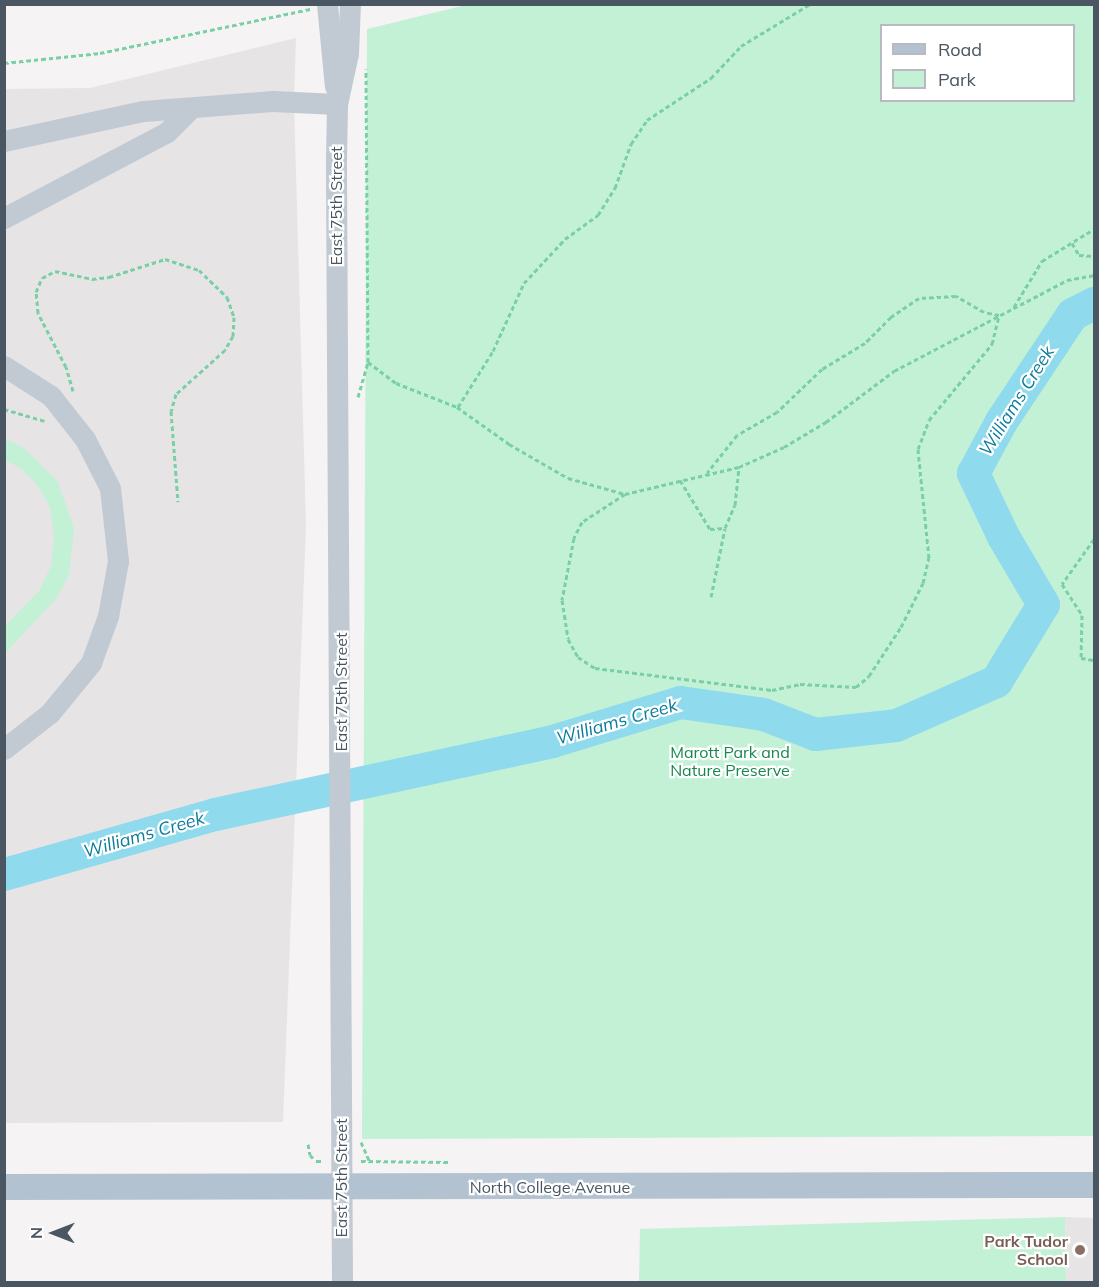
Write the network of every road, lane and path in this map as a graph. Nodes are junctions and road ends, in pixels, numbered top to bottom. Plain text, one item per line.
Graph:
1 (350, 4) edge
2 (810, 4) edge
3 (321, 6) edge
4 (4, 63) edge
5 (366, 64) dead end
6 (337, 103) junction
7 (191, 108) junction
8 (4, 141) edge
9 (4, 218) edge
10 (1095, 229) edge
11 (1072, 243) junction
12 (1095, 256) edge
13 (1095, 275) edge
14 (1014, 307) junction
15 (999, 315) junction
16 (368, 362) junction
17 (4, 366) edge
18 (356, 402) dead end
19 (457, 407) junction
20 (4, 409) edge
21 (62, 411) junction
22 (738, 466) junction
23 (707, 473) junction
24 (680, 480) junction
25 (624, 494) junction
26 (178, 501) dead end
27 (725, 528) junction
28 (1095, 539) edge
29 (711, 597) dead end
30 (1095, 660) edge
31 (4, 749) edge
32 (354, 1136) dead end
33 (308, 1144) dead end
34 (316, 1161) dead end
35 (370, 1162) dead end
36 (1095, 1185) edge
37 (4, 1187) edge
38 (340, 1187) junction
39 (342, 1282) edge

1 - 6 street, East 75th Street
2 - 19 path
3 - 4 path
3 - 6 street, East 75th Street
5 - 16 path
6 - 7 street
6 - 38 street, East 75th Street
7 - 8 street
7 - 9 street
10 - 11 path
11 - 12 path
11 - 14 path
13 - 14 path
14 - 15 path
15 - 22 path
15 - 23 path
15 - 25 path
16 - 18 path
16 - 19 path
17 - 21 street
19 - 25 path
20 - 21 path
21 - 26 path
21 - 31 street
22 - 23 path
22 - 27 path
23 - 24 path
24 - 25 path
24 - 27 path
27 - 29 path
28 - 30 path
32 - 35 path
33 - 34 path
36 - 38 main road, North College Avenue
37 - 38 main road, North College Avenue
38 - 39 street, East 75th Street

